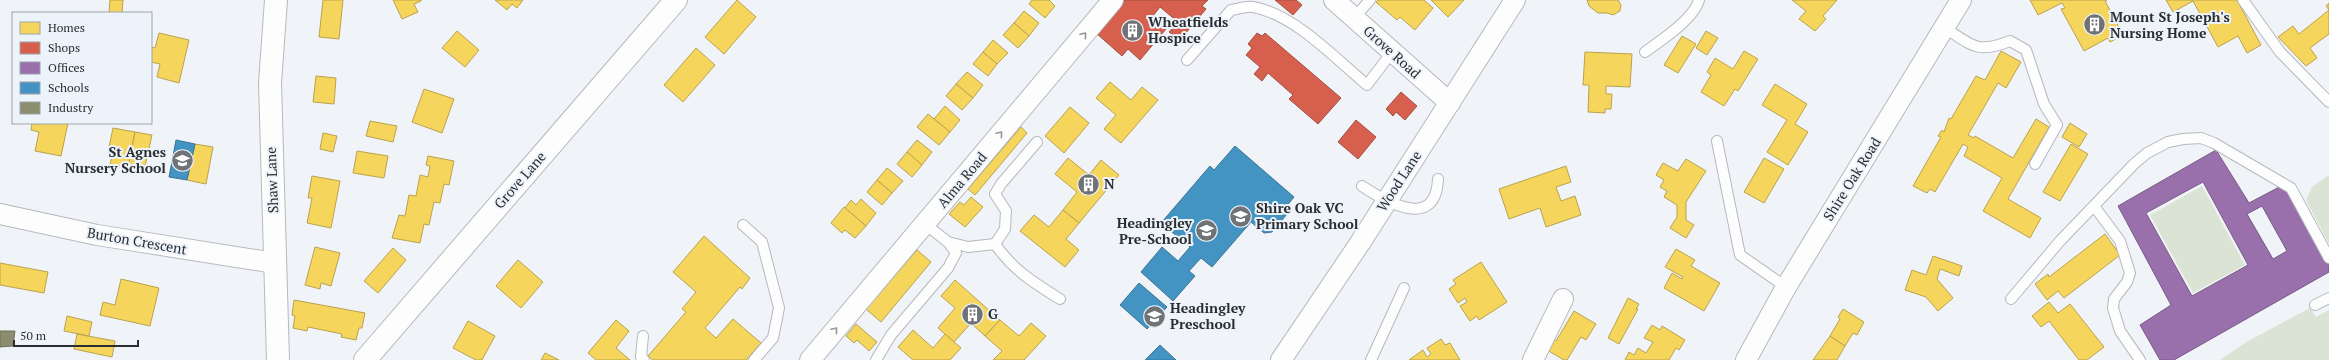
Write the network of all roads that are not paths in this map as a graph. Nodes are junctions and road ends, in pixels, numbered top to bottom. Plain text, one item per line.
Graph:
1 (276, 0) edge
2 (676, 0) edge
3 (1113, 0) edge
4 (1334, 0) edge
5 (1370, 0) edge
6 (1515, 0) edge
7 (1699, 0) edge
8 (1961, 0) edge
9 (2243, 0) edge
10 (1354, 18) junction
11 (1945, 28) junction
12 (1392, 52) junction
13 (1645, 52) dead end
14 (1187, 60) dead end
15 (2329, 102) edge
16 (1450, 103) junction
17 (1717, 141) dead end
18 (1037, 142) dead end
19 (2035, 164) dead end
20 (1438, 179) dead end
21 (1362, 186) dead end
22 (1386, 202) junction
23 (2094, 206) junction
24 (0, 214) edge
25 (925, 224) junction
26 (743, 225) dead end
27 (948, 242) junction
28 (995, 244) junction
29 (2329, 258) edge
30 (275, 263) junction
31 (1786, 287) junction
32 (1404, 288) dead end
33 (1563, 298) dead end
34 (2329, 298) edge
35 (1060, 299) dead end
36 (2011, 299) dead end
37 (2315, 305) dead end
38 (643, 336) dead end
39 (278, 360) edge
40 (365, 360) edge
41 (644, 360) edge
42 (754, 360) edge
43 (810, 360) edge
44 (876, 360) edge
45 (1281, 360) edge
46 (1371, 360) edge
47 (1532, 360) edge
48 (1746, 360) edge
49 (2140, 360) edge

1 - 30 main road, Shaw Lane
2 - 40 main road, Grove Lane
25 -> 3 street, Alma Road
4 - 10 street, Grove Road
5 - 10 lane
6 - 16 street, Wood Lane
7 - 13 lane
8 - 11 street, Shire Oak Road
9 - 15 lane
10 - 12 street, Grove Road
11 - 19 lane
11 - 31 street, Shire Oak Road
12 - 14 lane
12 - 16 street, Grove Road
16 - 22 street, Wood Lane
17 - 31 lane
18 - 28 lane
20 - 22 lane
21 - 22 lane
22 - 45 street, Wood Lane
23 - 29 lane
23 - 36 lane
23 - 49 lane
24 - 30 street, Burton Crescent
25 - 27 lane
43 -> 25 street, Alma Road
26 - 42 lane
27 - 28 lane
27 - 44 lane
28 - 35 lane
30 - 39 main road, Shaw Lane
31 - 48 street, Shire Oak Road
32 - 46 lane
33 - 47 street
34 - 37 lane
38 - 41 lane

